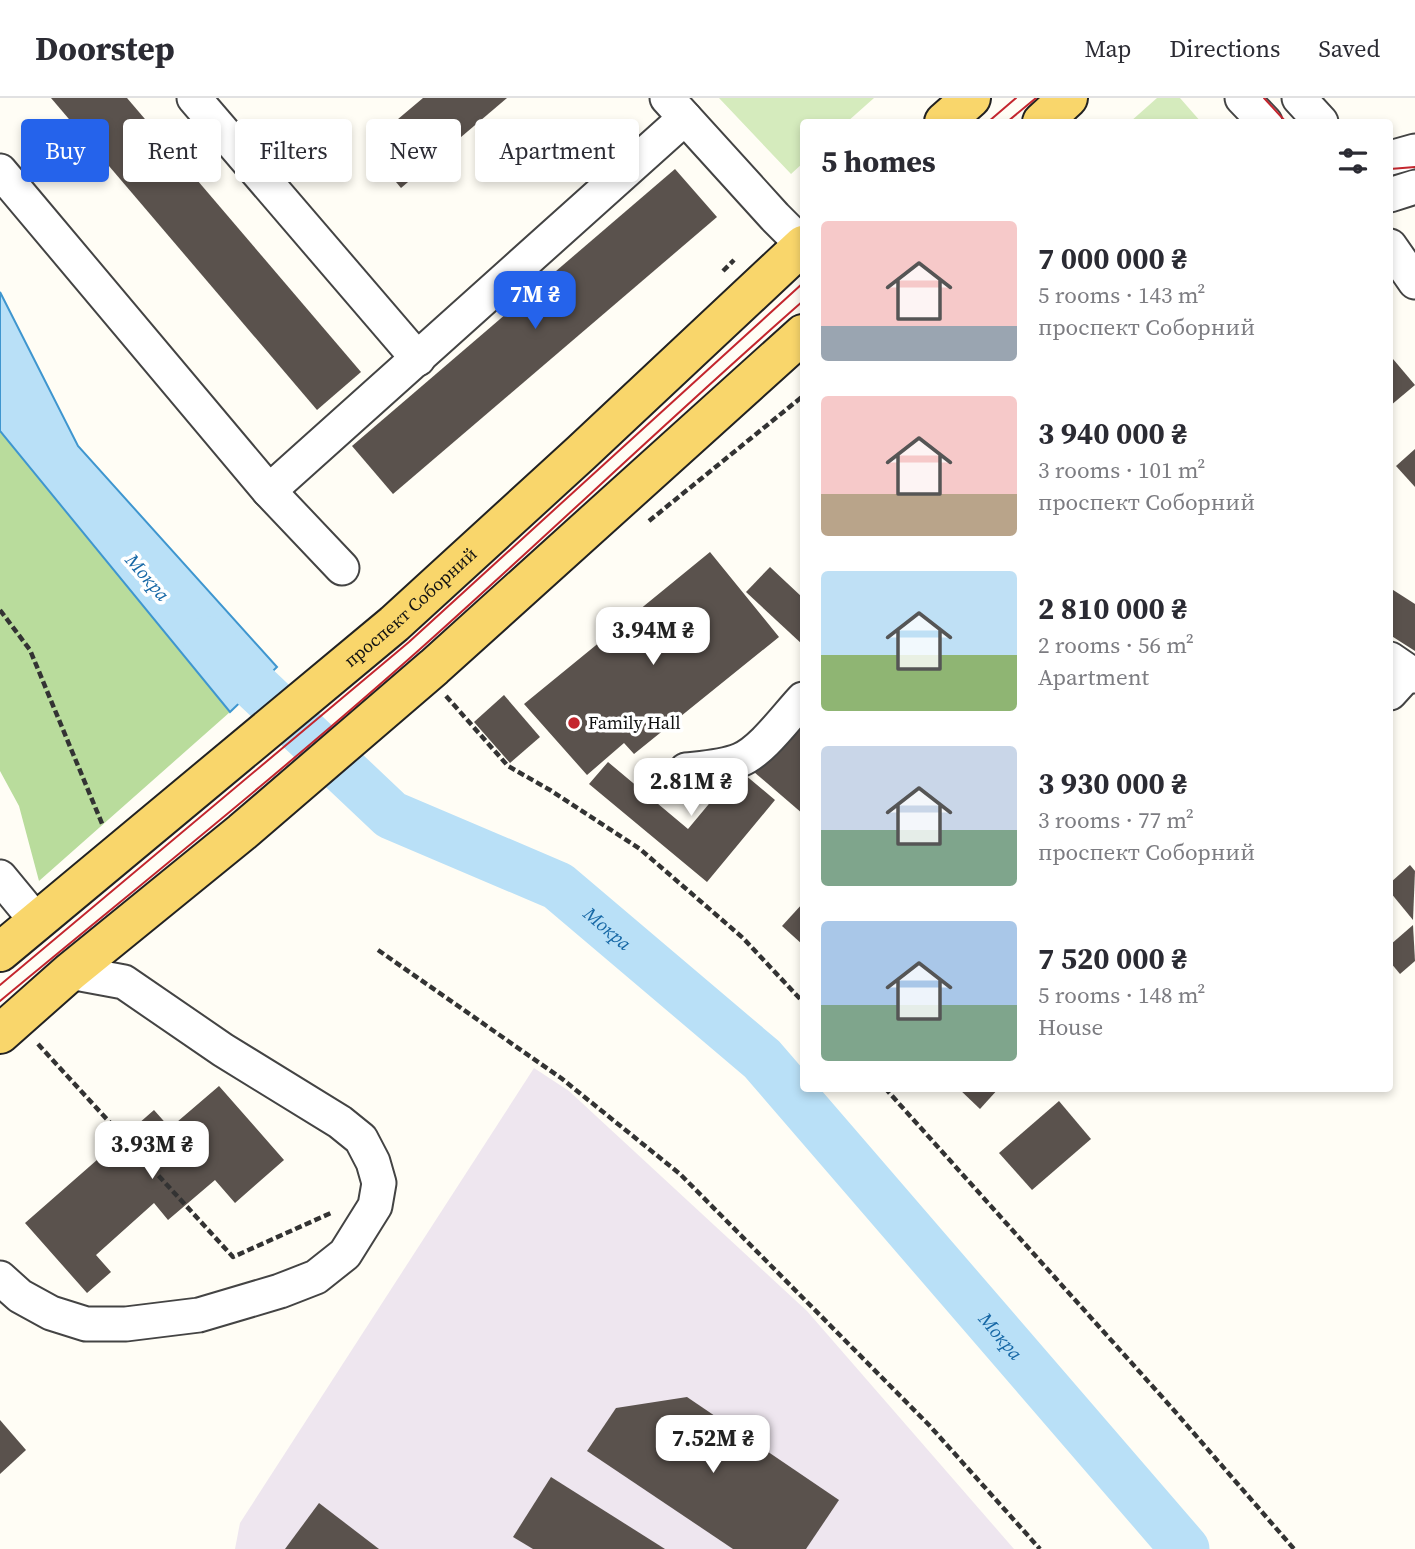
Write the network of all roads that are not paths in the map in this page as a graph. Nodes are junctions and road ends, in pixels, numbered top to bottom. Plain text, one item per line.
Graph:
1 (194, 98) edge
2 (971, 98) edge
3 (1068, 98) edge
4 (1242, 98) edge
5 (1299, 98) edge
6 (676, 108) edge
7 (947, 119) edge
8 (1045, 119) edge
9 (1262, 119) edge
10 (1318, 119) edge
11 (1415, 151) edge
12 (1393, 157) edge
13 (0, 171) edge
14 (1415, 187) edge
15 (1393, 194) edge
16 (800, 242) edge
17 (800, 248) edge
18 (1393, 250) edge
19 (1415, 282) edge
20 (800, 337) edge
21 (418, 359) junction
22 (269, 492) junction
23 (342, 568) dead end
24 (800, 702) edge
25 (686, 771) dead end
26 (0, 877) edge
27 (38, 923) junction
28 (0, 952) edge
29 (70, 972) junction
30 (15, 1035) edge
31 (0, 1278) edge

1 - 21 street
2 - 7 main road
3 - 8 main road
4 - 9 street
5 - 10 street
6 - 16 street
6 - 21 street
11 - 12 street
13 - 22 street
14 - 15 street
17 - 27 main road, проспект Соборний
18 - 19 street
20 - 29 main road
21 - 22 street
22 - 23 street
24 - 25 street
26 - 27 street
27 - 28 main road, проспект Соборний
29 - 30 main road
29 - 31 street

